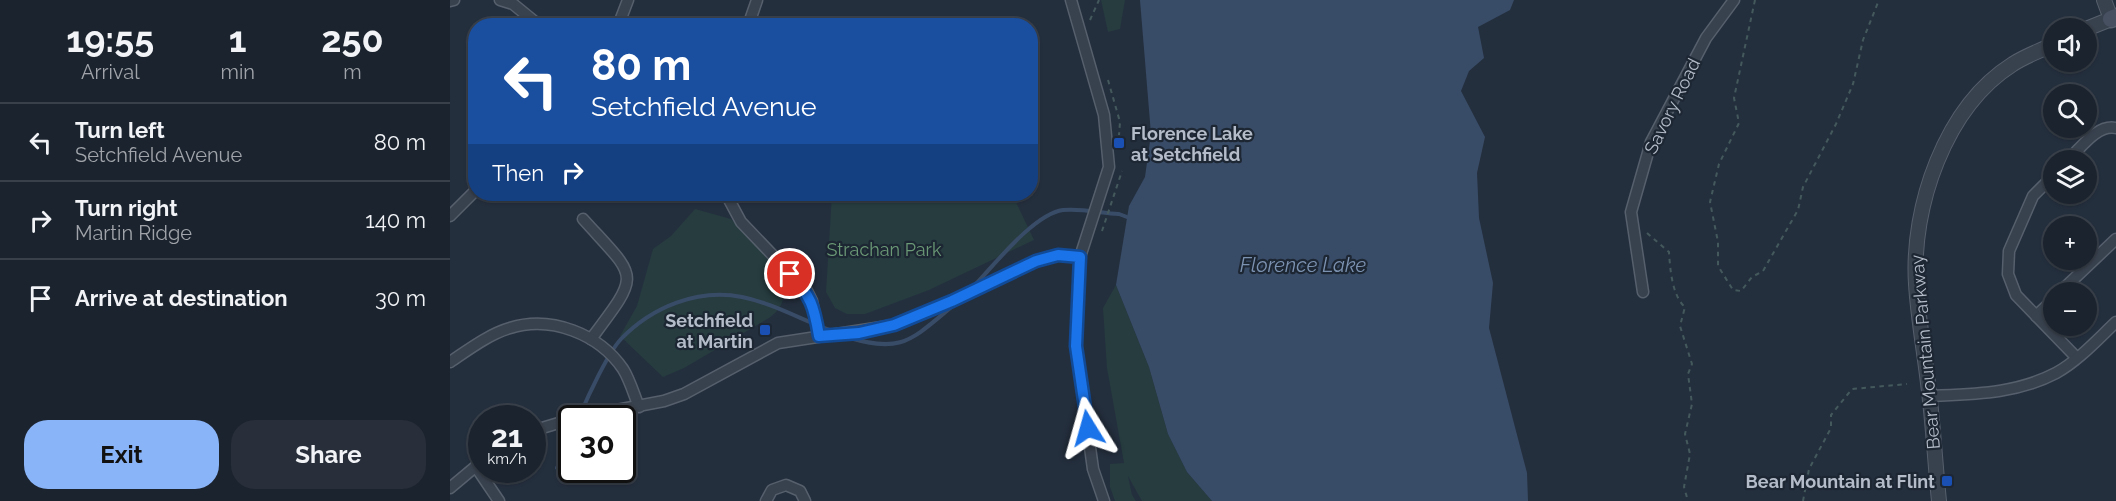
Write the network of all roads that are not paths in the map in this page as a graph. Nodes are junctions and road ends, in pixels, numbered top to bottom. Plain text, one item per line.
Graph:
1 (500, 0) edge
2 (628, 0) edge
3 (757, 0) edge
4 (1071, 0) edge
5 (1734, 0) edge
6 (2104, 0) edge
7 (530, 18) edge
8 (621, 18) edge
9 (751, 18) edge
10 (2114, 19) edge
11 (2097, 26) edge
12 (2043, 49) edge
13 (2116, 128) edge
14 (2078, 150) edge
15 (2043, 186) edge
16 (468, 198) edge
17 (730, 201) edge
18 (450, 216) edge
19 (583, 219) dead end
20 (2116, 239) edge
21 (1080, 257) junction
22 (2071, 282) edge
23 (1643, 292) dead end
24 (2043, 309) edge
25 (2036, 316) junction
26 (2116, 322) edge
27 (819, 336) junction
28 (591, 339) junction
29 (2076, 357) junction
30 (450, 362) edge
31 (1929, 396) junction
32 (639, 407) junction
33 (636, 408) edge
34 (468, 473) edge
35 (489, 483) edge
36 (450, 488) edge
37 (499, 501) edge
38 (766, 501) edge
39 (805, 501) edge
40 (1104, 501) edge
41 (1939, 501) edge

1 - 7 street
2 - 8 street
3 - 9 street
4 - 21 street
5 - 23 street, Savory Road
6 - 10 street
10 - 11 street
12 - 31 street, Bear Mountain Parkway
13 - 14 street
15 - 25 street
16 - 18 street
17 - 27 street
19 - 28 street
20 - 22 street
21 - 27 street
21 - 40 street
24 - 25 street
25 - 29 street
26 - 29 street
27 - 32 street
28 - 30 street
28 - 32 street
29 - 31 street
31 - 41 street, Bear Mountain Parkway
32 - 33 street
34 - 36 street
35 - 37 street
38 - 39 street

